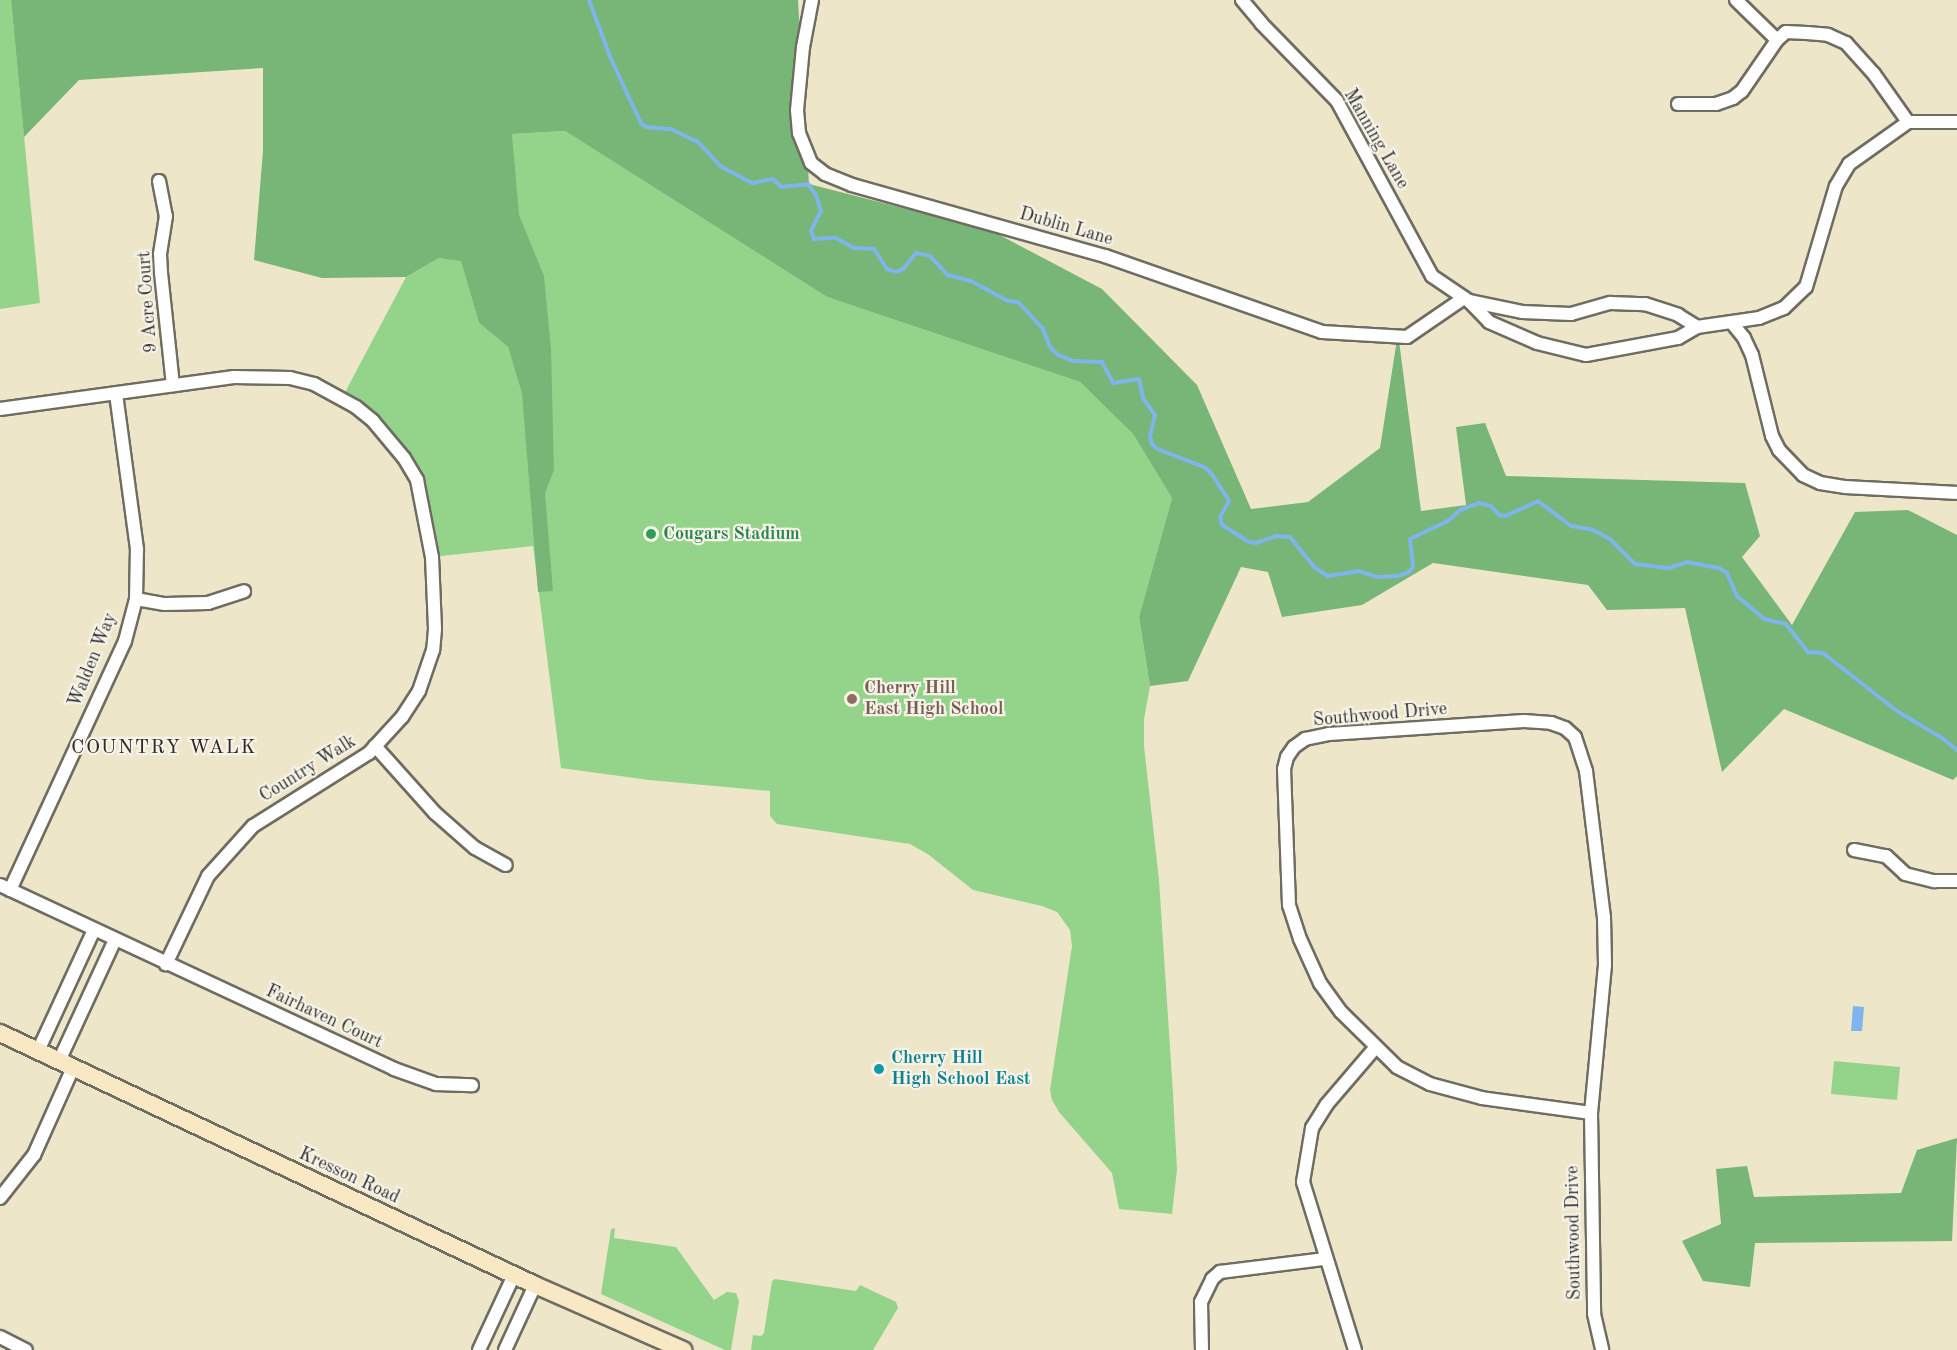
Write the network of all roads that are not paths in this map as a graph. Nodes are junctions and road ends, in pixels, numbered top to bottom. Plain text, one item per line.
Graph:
1 (812, 0) edge
2 (1242, 0) edge
3 (1736, 0) edge
4 (1777, 40) junction
5 (1678, 104) dead end
6 (1908, 122) junction
7 (1957, 122) edge
8 (159, 181) dead end
9 (1466, 299) junction
10 (1732, 323) junction
11 (1697, 327) junction
12 (172, 386) junction
13 (116, 393) junction
14 (0, 409) edge
15 (1957, 493) edge
16 (244, 591) dead end
17 (136, 599) junction
18 (375, 746) junction
19 (1854, 850) dead end
20 (506, 865) dead end
21 (1957, 881) edge
22 (5, 888) edge
23 (94, 930) junction
24 (115, 940) junction
25 (166, 964) junction
26 (0, 1033) edge
27 (1375, 1048) junction
28 (38, 1051) junction
29 (66, 1065) junction
30 (472, 1085) dead end
31 (1591, 1113) junction
32 (0, 1198) edge
33 (1325, 1259) junction
34 (514, 1275) junction
35 (536, 1285) junction
36 (0, 1337) edge
37 (26, 1350) edge
38 (479, 1350) edge
39 (505, 1350) edge
40 (682, 1350) edge
41 (1202, 1350) edge
42 (1355, 1350) edge
43 (1602, 1350) edge

1 - 9 street, Dublin Lane
2 - 9 street, Manning Lane
3 - 4 street
4 - 5 street
4 - 6 street
6 - 7 street
6 - 10 street, Manning Lane
8 - 12 street, 9 Acre Court
9 - 11 street, Manning Lane
9 - 11 street, Manning Lane
10 - 11 street, Manning Lane
10 - 15 street
12 - 13 street, Country Walk
12 - 18 street, Country Walk
13 - 14 street, Country Walk
13 - 17 street, Walden Way
16 - 17 street
17 - 22 street, Walden Way
18 - 20 street
18 - 25 street, Country Walk
19 - 21 street
22 - 23 street
23 - 24 street
23 - 28 street
24 - 25 street
24 - 29 street
25 - 30 street, Fairhaven Court
26 - 28 street, Kresson Road
27 - 31 street, Southwood Drive
27 - 31 street, Southwood Drive
27 - 33 street
28 - 29 street, Kresson Road
29 - 32 street
29 - 34 street, Kresson Road
31 - 43 street, Southwood Drive
33 - 41 street
33 - 42 street
34 - 35 street, Kresson Road
34 - 38 street
35 - 39 street
35 - 40 street, Kresson Road
36 - 37 street

